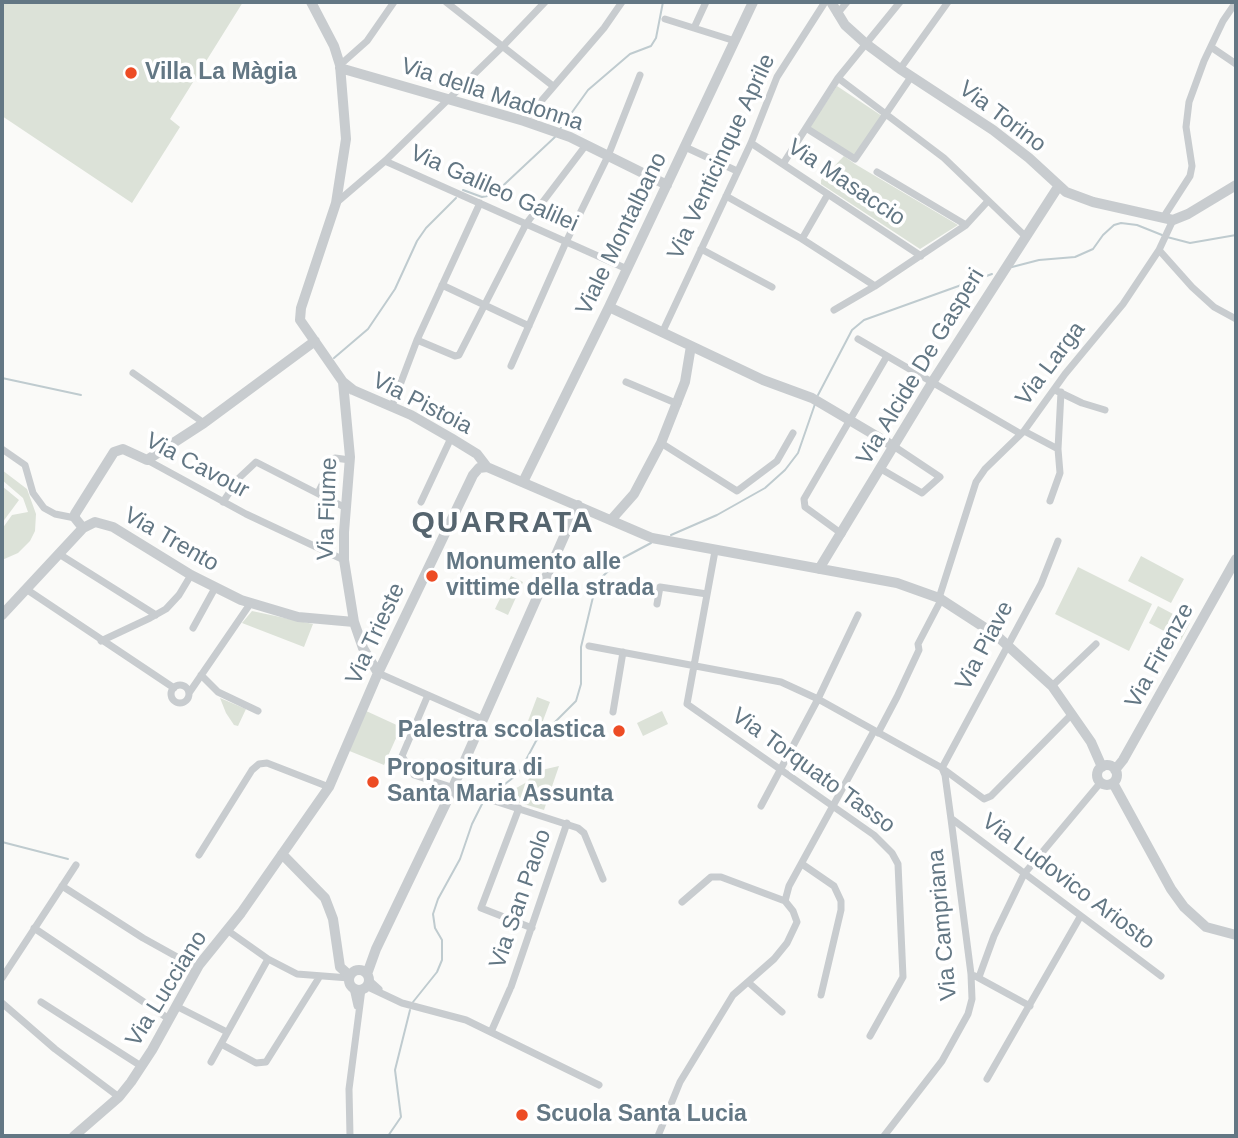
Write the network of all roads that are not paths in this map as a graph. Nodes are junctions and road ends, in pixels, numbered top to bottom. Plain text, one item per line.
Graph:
1 (394, 2) edge
2 (446, 2) edge
3 (545, 2) edge
4 (622, 2) edge
5 (706, 2) edge
6 (753, 2) edge
7 (825, 2) edge
8 (831, 2) edge
9 (847, 2) edge
10 (900, 2) edge
11 (948, 2) edge
12 (1236, 2) edge
13 (316, 3) edge
14 (837, 14) junction
15 (665, 19) dead end
16 (694, 28) junction
17 (735, 41) junction
18 (865, 43) junction
19 (502, 47) junction
20 (1211, 47) junction
21 (1236, 64) edge
22 (340, 67) junction
23 (900, 69) junction
24 (640, 75) dead end
25 (911, 77) junction
26 (838, 78) junction
27 (553, 86) junction
28 (449, 99) junction
29 (887, 114) junction
30 (524, 121) junction
31 (806, 128) junction
32 (751, 142) junction
33 (586, 145) junction
34 (685, 146) junction
35 (608, 156) junction
36 (385, 161) junction
37 (783, 164) junction
38 (737, 171) junction
39 (877, 172) dead end
40 (1236, 185) edge
41 (667, 186) junction
42 (1058, 187) junction
43 (828, 194) junction
44 (726, 196) junction
45 (988, 201) junction
46 (1174, 201) junction
47 (336, 203) junction
48 (480, 203) junction
49 (1188, 214) junction
50 (1168, 219) junction
51 (526, 224) junction
52 (966, 225) junction
53 (1025, 236) junction
54 (802, 239) junction
55 (566, 242) junction
56 (701, 249) junction
57 (1159, 250) junction
58 (921, 256) junction
59 (627, 269) junction
60 (442, 285) junction
61 (875, 286) junction
62 (772, 287) dead end
63 (486, 305) junction
64 (609, 307) junction
65 (834, 310) dead end
66 (1236, 319) edge
67 (529, 326) junction
68 (662, 333) junction
69 (858, 339) dead end
70 (417, 340) junction
71 (315, 341) junction
72 (691, 346) junction
73 (887, 356) junction
74 (511, 366) dead end
75 (133, 373) dead end
76 (933, 381) junction
77 (343, 382) junction
78 (626, 382) dead end
79 (1058, 391) junction
80 (678, 404) junction
81 (392, 406) junction
82 (1105, 410) dead end
83 (851, 421) junction
84 (204, 424) junction
85 (1022, 432) junction
86 (793, 433) dead end
87 (451, 438) junction
88 (661, 443) junction
89 (895, 447) junction
90 (2, 449) edge
91 (1058, 449) junction
92 (147, 460) junction
93 (350, 460) junction
94 (487, 467) junction
95 (881, 469) junction
96 (523, 482) junction
97 (318, 494) junction
98 (1050, 500) dead end
99 (223, 502) junction
100 (421, 502) dead end
101 (578, 505) junction
102 (346, 508) junction
103 (75, 518) junction
104 (611, 520) junction
105 (83, 528) junction
106 (842, 534) junction
107 (1058, 541) dead end
108 (715, 551) junction
109 (59, 554) junction
110 (344, 559) junction
111 (1236, 559) edge
112 (819, 569) junction
113 (191, 575) junction
114 (215, 588) junction
115 (26, 589) junction
116 (707, 594) junction
117 (940, 599) junction
118 (250, 604) junction
119 (657, 604) dead end
120 (2, 615) edge
121 (156, 615) junction
122 (858, 615) dead end
123 (354, 622) junction
124 (194, 628) dead end
125 (101, 640) junction
126 (1008, 644) junction
127 (1096, 645) dead end
128 (589, 646) dead end
129 (623, 652) junction
130 (694, 666) junction
131 (378, 673) junction
132 (201, 675) junction
133 (1052, 686) junction
134 (174, 688) junction
135 (189, 693) junction
136 (428, 695) junction
137 (818, 699) junction
138 (258, 711) dead end
139 (613, 712) dead end
140 (1072, 714) junction
141 (482, 719) junction
142 (876, 732) junction
143 (1102, 767) junction
144 (942, 768) junction
145 (1115, 770) junction
146 (781, 771) junction
147 (1101, 782) junction
148 (1113, 783) junction
149 (329, 787) junction
150 (451, 789) junction
151 (761, 806) dead end
152 (832, 807) junction
153 (519, 808) junction
154 (951, 819) junction
155 (568, 824) junction
156 (282, 854) junction
157 (199, 855) dead end
158 (802, 864) junction
159 (76, 865) dead end
160 (1024, 874) junction
161 (603, 879) dead end
162 (62, 886) junction
163 (785, 901) junction
164 (682, 902) dead end
165 (1080, 917) junction
166 (34, 928) junction
167 (531, 929) junction
168 (227, 930) junction
169 (1236, 936) edge
170 (268, 959) junction
171 (197, 968) junction
172 (975, 975) junction
173 (320, 976) junction
174 (1161, 976) dead end
175 (2, 978) edge
176 (359, 979) junction
177 (748, 982) junction
178 (821, 995) dead end
179 (41, 1002) dead end
180 (2, 1003) edge
181 (176, 1006) junction
182 (1030, 1006) junction
183 (782, 1012) dead end
184 (169, 1019) junction
185 (228, 1032) junction
186 (491, 1032) junction
187 (870, 1036) dead end
188 (221, 1044) junction
189 (211, 1062) dead end
190 (141, 1066) junction
191 (987, 1079) dead end
192 (598, 1085) dead end
193 (119, 1097) junction
194 (74, 1136) edge
195 (350, 1136) edge
196 (658, 1136) edge
197 (884, 1136) edge

1 - 22 street
2 - 19 street
3 - 19 street
4 - 27 street
5 - 16 street
6 - 17 street, Viale Montalbano
7 - 32 street, Via Venticinque Aprile
8 - 14 street, Via Torino
9 - 14 street
10 - 18 street
11 - 23 street
12 - 20 street, Via Larga
13 - 22 street, Via Pistoia
14 - 18 street, Via Torino
15 - 16 street
16 - 17 street
17 - 34 street, Viale Montalbano
18 - 23 street, Via Torino
18 - 26 street
19 - 27 street
19 - 28 street
20 - 21 street
20 - 46 street, Via Larga
22 - 28 street, Via della Madonna
22 - 47 street, Via Pistoia
23 - 25 street, Via Torino
24 - 35 street
25 - 29 street
25 - 42 street, Via Torino
26 - 29 street
26 - 31 street
27 - 30 street
28 - 30 street, Via della Madonna
28 - 36 street
29 - 31 street
29 - 45 street
30 - 33 street, Via della Madonna
31 - 37 street
32 - 37 street, Via Masaccio
32 - 38 street, Via Venticinque Aprile
33 - 35 street, Via della Madonna
33 - 51 street
34 - 38 street
34 - 41 street, Viale Montalbano
35 - 41 street, Via della Madonna
35 - 55 street
36 - 47 street
36 - 48 street, Via Galileo Galilei
37 - 43 street, Via Masaccio
38 - 44 street, Via Venticinque Aprile
39 - 52 street
40 - 49 street
41 - 59 street, Viale Montalbano
42 - 50 street, Via Torino
42 - 53 street, Via Alcide De Gasperi
43 - 54 street
43 - 58 street, Via Masaccio
44 - 54 street
44 - 56 street, Via Venticinque Aprile
45 - 52 street
45 - 53 street
46 - 49 street
46 - 50 street, Via Larga
47 - 71 street, Via Pistoia
48 - 51 street, Via Galileo Galilei
48 - 60 street
49 - 50 street
50 - 57 street, Via Larga
51 - 55 street, Via Galileo Galilei
51 - 63 street
52 - 58 street
53 - 76 street, Via Alcide De Gasperi
54 - 61 street
55 - 59 street, Via Galileo Galilei
55 - 67 street
56 - 62 street
56 - 68 street, Via Venticinque Aprile
57 - 66 street
57 - 79 street, Via Larga
58 - 61 street
59 - 64 street, Viale Montalbano
60 - 63 street
60 - 70 street
61 - 65 street
63 - 67 street
63 - 70 street
64 - 68 street
64 - 96 street, Viale Montalbano
67 - 74 street
68 - 72 street
69 - 73 street
70 - 81 street
71 - 77 street, Via Pistoia
71 - 84 street
72 - 80 street
72 - 83 street
73 - 76 street
73 - 83 street
75 - 84 street
76 - 85 street
76 - 89 street, Via Alcide De Gasperi
77 - 81 street, Via Pistoia
77 - 93 street, Via Fiume
78 - 80 street
79 - 82 street
79 - 85 street, Via Larga
79 - 91 street
80 - 88 street
81 - 87 street, Via Pistoia
83 - 89 street
83 - 106 street
84 - 92 street
85 - 91 street
85 - 117 street, Via Larga
86 - 88 street
87 - 94 street, Via Pistoia
87 - 100 street
88 - 104 street
89 - 95 street, Via Alcide De Gasperi
89 - 95 street
90 - 103 street
91 - 98 street
92 - 99 street, Via Cavour
92 - 103 street, Via Cavour
93 - 97 street
93 - 102 street, Via Fiume
94 - 96 street
94 - 131 street, Via Trieste
95 - 106 street, Via Alcide De Gasperi
96 - 101 street
97 - 99 street
97 - 102 street
99 - 110 street, Via Cavour
101 - 104 street
101 - 141 street
102 - 110 street, Via Fiume
103 - 105 street
104 - 108 street
105 - 109 street
105 - 113 street, Via Trento
106 - 112 street, Via Alcide De Gasperi
107 - 126 street, Via Piave
108 - 112 street
108 - 116 street
109 - 115 street
109 - 121 street
110 - 123 street, Via Fiume
111 - 145 street, Via Firenze
112 - 117 street
113 - 114 street, Via Trento
113 - 121 street
114 - 118 street, Via Trento
114 - 124 street
115 - 120 street
115 - 125 street
116 - 119 street
116 - 130 street
117 - 126 street
117 - 142 street, Via Larga
118 - 123 street, Via Trento
118 - 132 street
121 - 125 street
122 - 137 street
123 - 131 street, Via Fiume
125 - 134 street
126 - 133 street
126 - 144 street, Via Piave
127 - 133 street
128 - 129 street
129 - 130 street
129 - 139 street
130 - 137 street
130 - 146 street, Via Torquato Tasso
131 - 136 street
131 - 149 street, Via Trieste
132 - 135 street
132 - 138 street
133 - 140 street
134 - 135 street
134 - 135 street
136 - 141 street
136 - 150 street
137 - 142 street
137 - 146 street
140 - 143 street
140 - 144 street
141 - 150 street
142 - 144 street
142 - 152 street, Via Larga
143 - 145 street
143 - 147 street
144 - 154 street, Via Campriana
145 - 148 street
146 - 151 street
146 - 152 street, Via Torquato Tasso
147 - 148 street
147 - 160 street
148 - 169 street
149 - 156 street, Via Trieste
149 - 157 street
150 - 153 street
150 - 176 street
152 - 158 street, Via Larga
152 - 187 street, Via Torquato Tasso
153 - 155 street
153 - 167 street
154 - 160 street, Via Ludovico Ariosto
154 - 172 street, Via Campriana
155 - 161 street
155 - 167 street, Via San Paolo
156 - 168 street, Via Lucciano
156 - 176 street
158 - 163 street, Via Larga
158 - 178 street
159 - 162 street
160 - 165 street, Via Ludovico Ariosto
160 - 172 street
162 - 166 street
162 - 171 street
163 - 164 street
163 - 177 street
165 - 174 street, Via Ludovico Ariosto
165 - 182 street
166 - 175 street
166 - 184 street
167 - 186 street, Via San Paolo
168 - 170 street
168 - 171 street, Via Lucciano
170 - 173 street
170 - 185 street
171 - 181 street, Via Lucciano
172 - 182 street
172 - 197 street, Via Campriana
173 - 176 street
173 - 188 street
176 - 186 street
176 - 195 street
177 - 183 street
177 - 196 street
179 - 190 street
180 - 193 street
181 - 184 street, Via Lucciano
181 - 185 street
182 - 191 street
184 - 190 street, Via Lucciano
185 - 188 street
186 - 192 street
188 - 189 street
190 - 193 street, Via Lucciano
193 - 194 street, Via Lucciano

